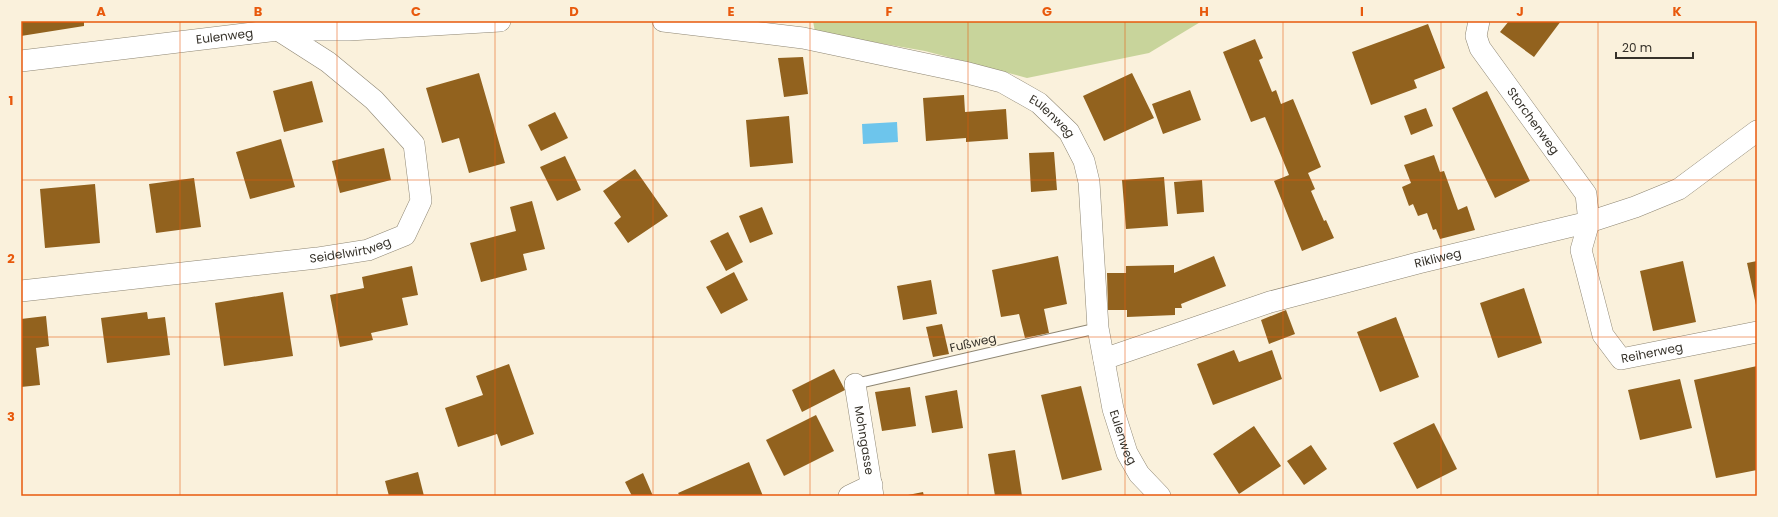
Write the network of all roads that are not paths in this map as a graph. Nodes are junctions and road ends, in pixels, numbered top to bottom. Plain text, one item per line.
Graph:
1 (500, 21) edge
2 (663, 21) edge
3 (1479, 21) edge
4 (277, 25) edge
5 (351, 26) edge
6 (21, 61) edge
7 (1757, 131) edge
8 (1589, 222) junction
9 (21, 291) edge
10 (1098, 328) junction
11 (1757, 332) edge
12 (1104, 359) junction
13 (855, 384) joint
14 (872, 491) edge
15 (849, 496) edge
16 (1160, 496) edge

1 - 5 street, Eulenweg
2 - 10 street, Eulenweg
3 - 8 street, Storchenweg
4 - 5 street, Eulenweg
4 - 6 street, Eulenweg
4 - 9 street, Seidelwirtweg
7 - 8 street, Rikliweg
8 - 11 street, Reiherweg
8 - 12 street, Rikliweg
10 - 12 street, Eulenweg
10 - 13 lane, Fußweg
12 - 16 street, Eulenweg
13 - 14 street, Mohngasse
14 - 15 street

